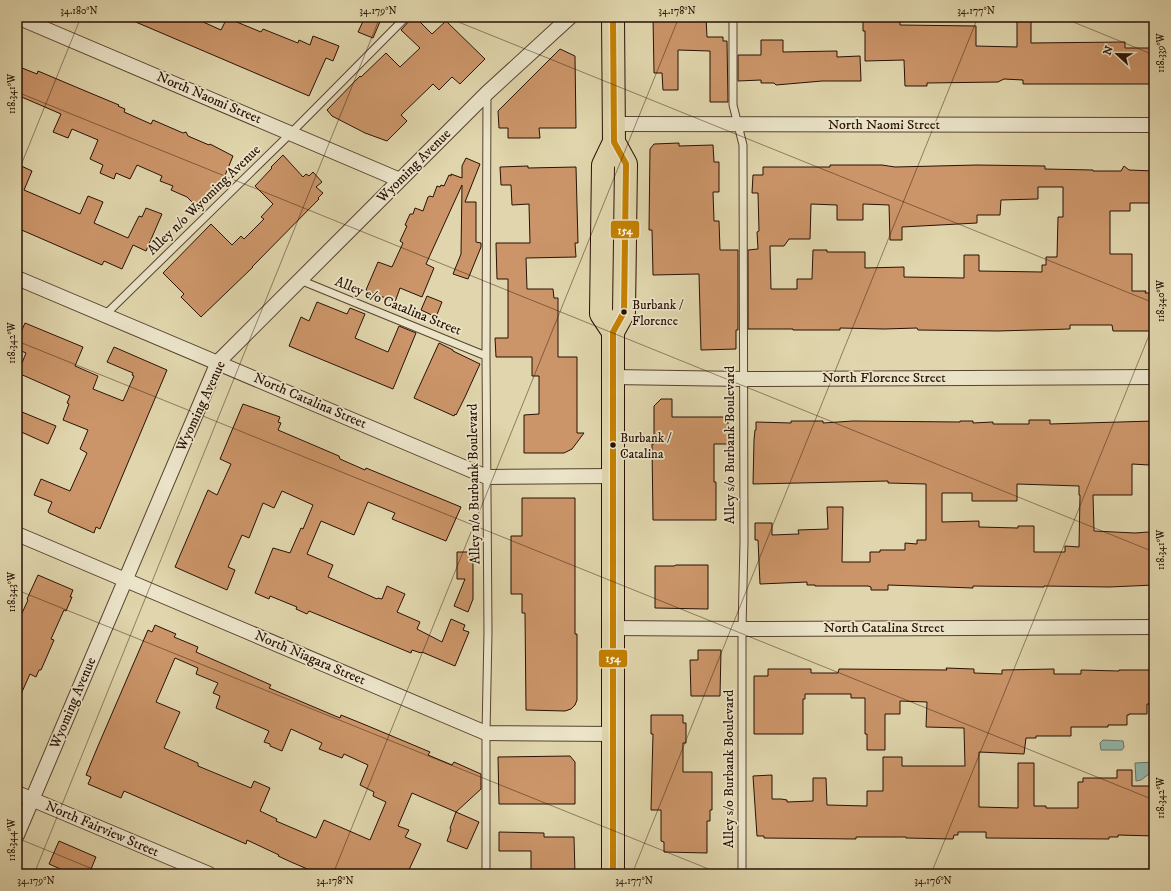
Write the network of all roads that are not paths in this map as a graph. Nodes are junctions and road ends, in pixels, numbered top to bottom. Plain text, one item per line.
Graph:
1 (18, 17) edge
2 (406, 17) edge
3 (570, 17) edge
4 (613, 17) edge
5 (733, 17) edge
6 (486, 93) junction
7 (738, 125) junction
8 (1154, 125) edge
9 (291, 133) junction
10 (614, 133) junction
11 (400, 180) junction
12 (17, 278) edge
13 (300, 280) junction
14 (105, 315) junction
15 (486, 356) junction
16 (218, 362) junction
17 (613, 377) junction
18 (1154, 377) edge
19 (743, 379) junction
20 (613, 476) junction
21 (487, 477) junction
22 (17, 534) edge
23 (126, 580) junction
24 (1154, 627) edge
25 (613, 628) junction
26 (742, 629) junction
27 (486, 733) junction
28 (613, 734) junction
29 (17, 793) edge
30 (32, 799) junction
31 (17, 835) edge
32 (209, 874) edge
33 (486, 874) edge
34 (613, 874) edge
35 (742, 874) edge

1 - 9 street, North Naomi Street
2 - 9 lane, Alley n/o Wyoming Avenue
3 - 6 street, Wyoming Avenue
4 - 10 main road
5 - 7 lane, Alley s/o Burbank Boulevard
6 - 11 street, Wyoming Avenue
6 - 15 lane, Alley n/o Burbank Boulevard
7 - 8 street, North Naomi Street
7 - 10 street, North Naomi Street
7 - 19 lane, Alley s/o Burbank Boulevard
9 - 11 street, North Naomi Street
9 - 14 lane, Alley n/o Wyoming Avenue
10 - 17 main road
11 - 13 street, Wyoming Avenue
12 - 14 street, North Catalina Street
13 - 15 lane, Alley e/o Catalina Street
13 - 16 street, Wyoming Avenue
14 - 16 street, North Catalina Street
15 - 21 lane, Alley n/o Burbank Boulevard
16 - 21 street, North Catalina Street
16 - 23 street, Wyoming Avenue
17 - 19 street, North Florence Street
17 - 20 main road
18 - 19 street, North Florence Street
19 - 26 lane, Alley s/o Burbank Boulevard
20 - 21 street, North Catalina Street
20 - 25 main road
21 - 27 lane, Alley n/o Burbank Boulevard
22 - 23 street, North Niagara Street
23 - 27 street, North Niagara Street
23 - 30 street, Wyoming Avenue
24 - 26 street, North Catalina Street
25 - 26 street, North Catalina Street
25 - 28 main road
26 - 35 lane, Alley s/o Burbank Boulevard
27 - 28 street, North Niagara Street
27 - 33 lane, Alley n/o Burbank Boulevard
28 - 34 main road
29 - 30 street, North Fairview Street
30 - 31 street, Wyoming Avenue
30 - 32 street, North Fairview Street

